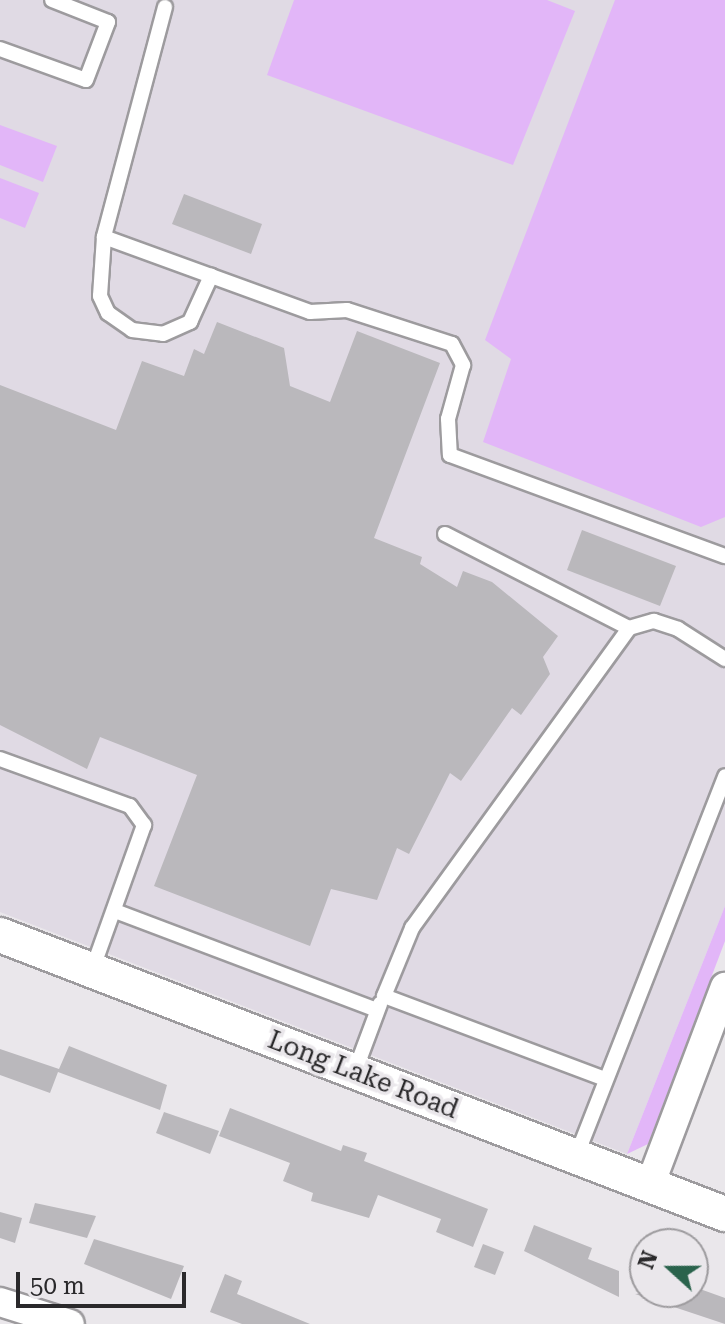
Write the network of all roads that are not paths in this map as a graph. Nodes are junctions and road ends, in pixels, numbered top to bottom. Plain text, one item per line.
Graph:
1 (52, 0) edge
2 (165, 7) dead end
3 (0, 49) edge
4 (104, 237) junction
5 (211, 276) junction
6 (445, 534) dead end
7 (725, 556) edge
8 (629, 628) junction
9 (725, 659) edge
10 (0, 759) edge
11 (725, 776) edge
12 (115, 911) junction
13 (0, 935) edge
14 (91, 971) junction
15 (725, 987) edge
16 (384, 996) junction
17 (377, 1010) junction
18 (355, 1071) junction
19 (605, 1079) junction
20 (576, 1157) junction
21 (650, 1185) junction
22 (725, 1214) edge
23 (0, 1302) edge
24 (70, 1324) edge

1 - 3 lane
2 - 4 lane
4 - 5 lane
4 - 5 lane
5 - 7 lane
6 - 8 lane
8 - 9 lane
8 - 16 lane
10 - 12 lane
11 - 19 lane
12 - 14 lane
12 - 17 lane
13 - 14 street, Long Lake Road
14 - 18 street, Long Lake Road
15 - 21 street
16 - 17 lane
16 - 19 lane
17 - 18 lane
18 - 20 street, Long Lake Road
19 - 20 lane
20 - 21 street, Long Lake Road
21 - 22 street, Long Lake Road
23 - 24 street

